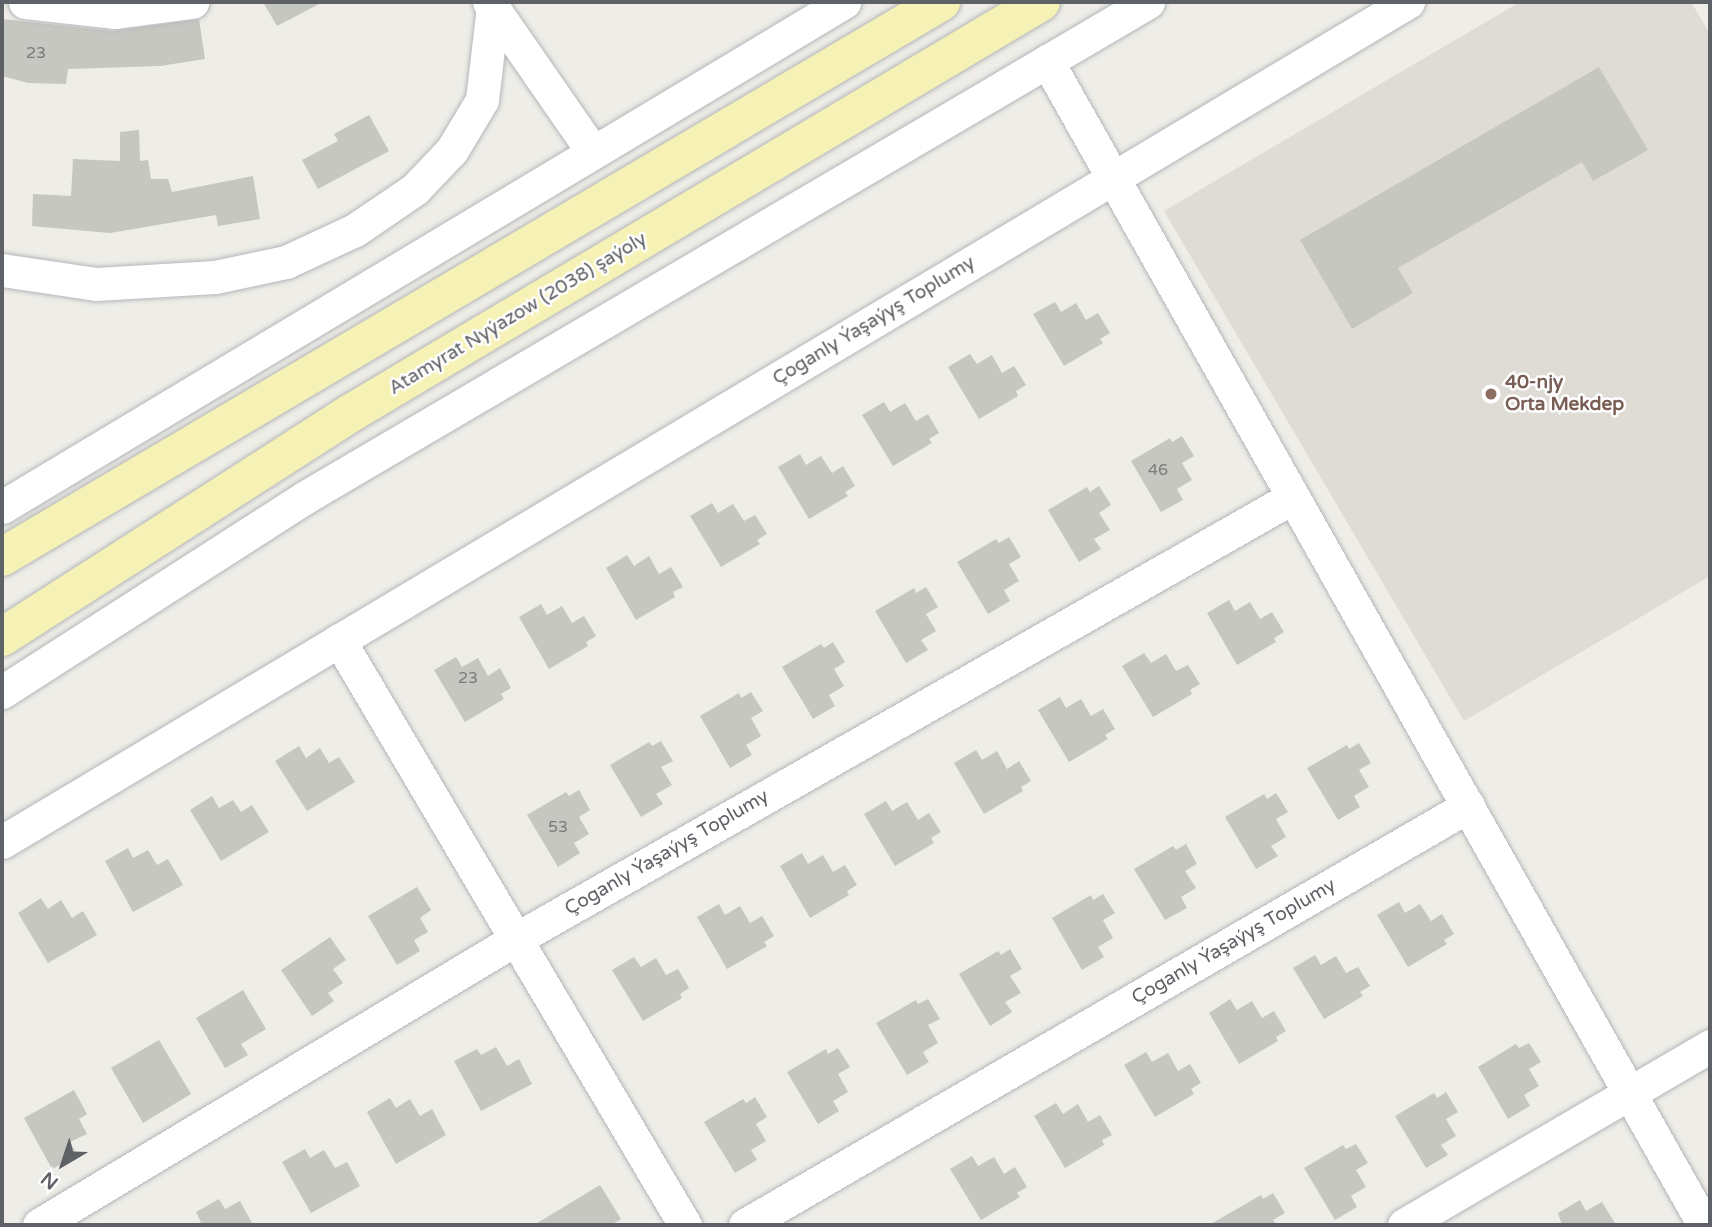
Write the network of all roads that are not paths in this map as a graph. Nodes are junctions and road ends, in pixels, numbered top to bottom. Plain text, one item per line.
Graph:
1 (25, 2) edge
2 (192, 2) edge
3 (844, 2) edge
4 (941, 2) edge
5 (1041, 2) edge
6 (1148, 2) edge
7 (1408, 2) edge
8 (491, 5) edge
9 (1047, 61) junction
10 (592, 151) junction
11 (1113, 178) junction
12 (2, 270) edge
13 (1293, 496) junction
14 (2, 507) edge
15 (2, 557) edge
16 (2, 637) edge
17 (340, 640) junction
18 (2, 692) edge
19 (1468, 806) junction
20 (2, 842) edge
21 (516, 939) junction
22 (1710, 1046) edge
23 (1630, 1094) junction
24 (39, 1225) edge
25 (685, 1225) edge
26 (745, 1225) edge
27 (1404, 1225) edge
28 (1704, 1225) edge

1 - 2 street
3 - 10 street
4 - 15 main road
5 - 16 main road, Atamyrat Nyýazow (2038) şaýoly
6 - 9 street
7 - 11 street, Çoganly Ýaşaýyş Toplumy
8 - 10 street
8 - 12 street
9 - 11 street
9 - 18 street
10 - 14 street
11 - 13 street
11 - 17 street, Çoganly Ýaşaýyş Toplumy
13 - 19 street
13 - 21 street, Çoganly Ýaşaýyş Toplumy
17 - 20 street, Çoganly Ýaşaýyş Toplumy
17 - 21 street
19 - 23 street
19 - 26 street, Çoganly Ýaşaýyş Toplumy
21 - 24 street, Çoganly Ýaşaýyş Toplumy
21 - 25 street
22 - 23 street
23 - 27 street
23 - 28 street

